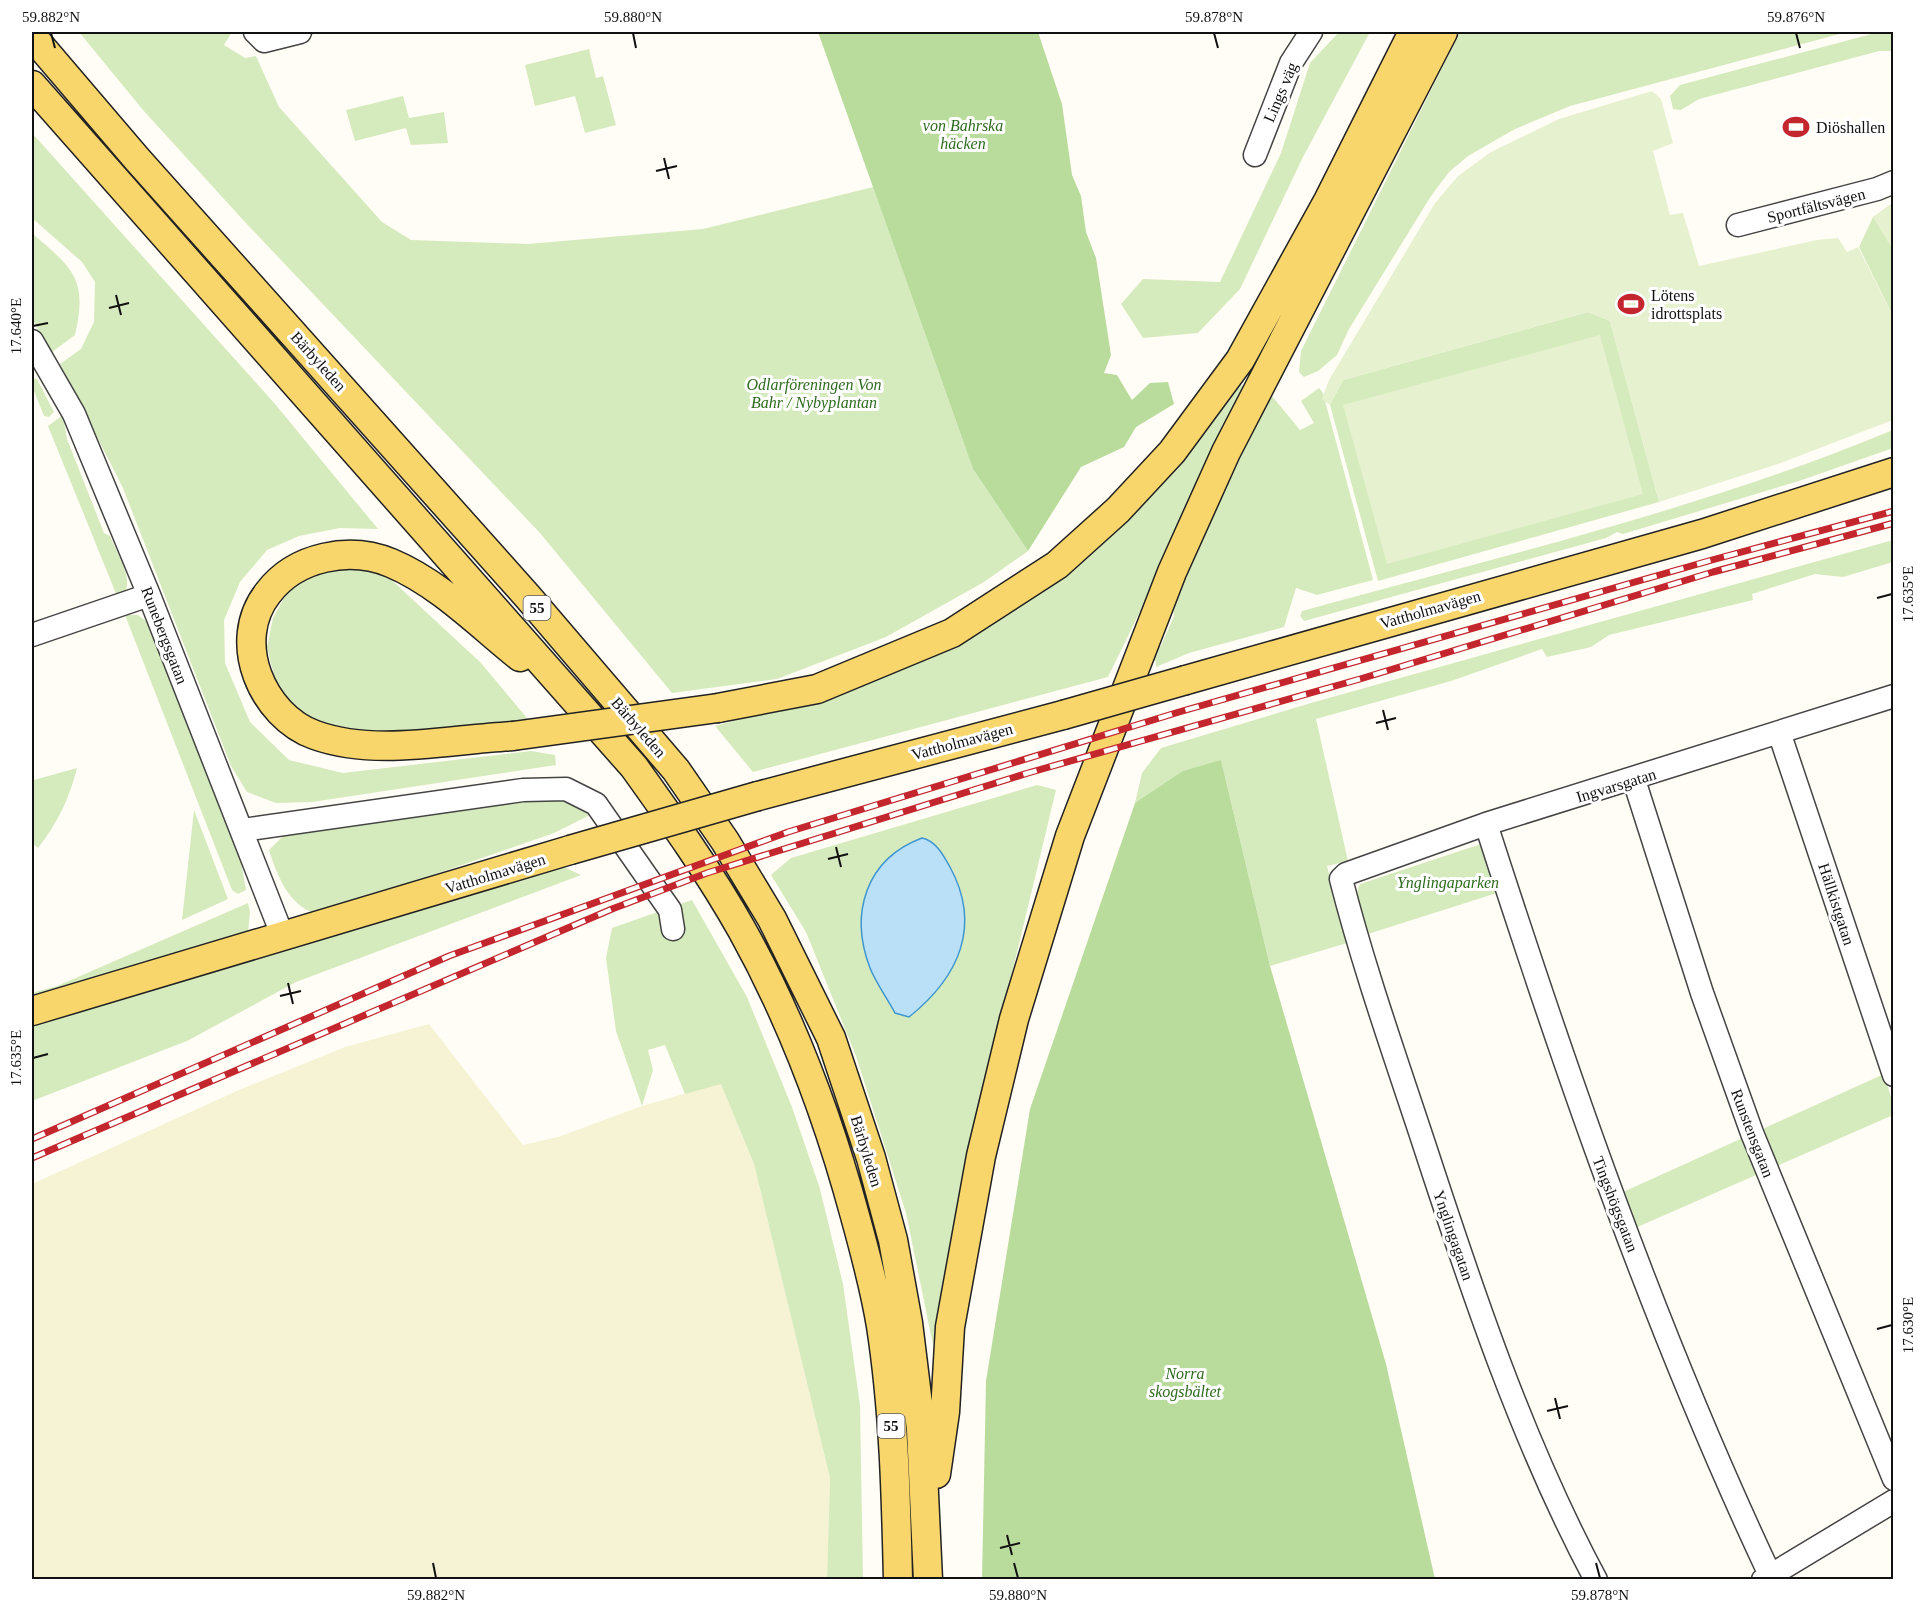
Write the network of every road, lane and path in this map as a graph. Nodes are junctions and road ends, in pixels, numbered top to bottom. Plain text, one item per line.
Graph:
1 (255, 32) edge
2 (300, 32) edge
3 (1311, 32) edge
4 (1413, 32) edge
5 (1443, 32) edge
6 (32, 36) edge
7 (32, 85) edge
8 (1255, 155) dead end
9 (1893, 182) edge
10 (1738, 225) dead end
11 (32, 341) edge
12 (1893, 472) edge
13 (149, 595) junction
14 (32, 635) edge
15 (1893, 696) edge
16 (579, 704) junction
17 (1779, 732) junction
18 (1634, 780) junction
19 (1486, 824) junction
20 (243, 830) junction
21 (1341, 879) joint
22 (673, 929) dead end
23 (283, 937) junction
24 (32, 1011) edge
25 (1893, 1075) edge
26 (1893, 1479) edge
27 (1893, 1501) edge
28 (927, 1542) junction
29 (1767, 1577) edge
30 (898, 1580) edge
31 (928, 1580) edge
32 (1596, 1580) edge

1 - 2 street
3 - 8 street, Lings väg
4 - 16 main road, bridge
5 - 28 main road
6 - 28 main road, Bärbyleden / 55
7 - 16 main road, Bärbyleden / 55
9 - 10 street, Sportfältsvägen
11 - 13 street, Runebergsgatan
12 - 23 main road, Vattholmavägen, bridge
13 - 14 street
13 - 20 street, Runebergsgatan
15 - 17 street, Ingvarsgatan
16 - 30 main road, Bärbyleden / 55
17 - 18 street, Ingvarsgatan
17 - 25 street, Hällkistgatan
18 - 19 street, Ingvarsgatan
18 - 26 street, Runstensgatan
19 - 21 street, Ingvarsgatan
19 - 29 street, Tingshögsgatan
20 - 22 street
20 - 23 street, Runebergsgatan
21 - 32 street, Ynglingagatan
23 - 24 main road, Vattholmavägen
27 - 29 street
28 - 31 main road, Bärbyleden / 55

